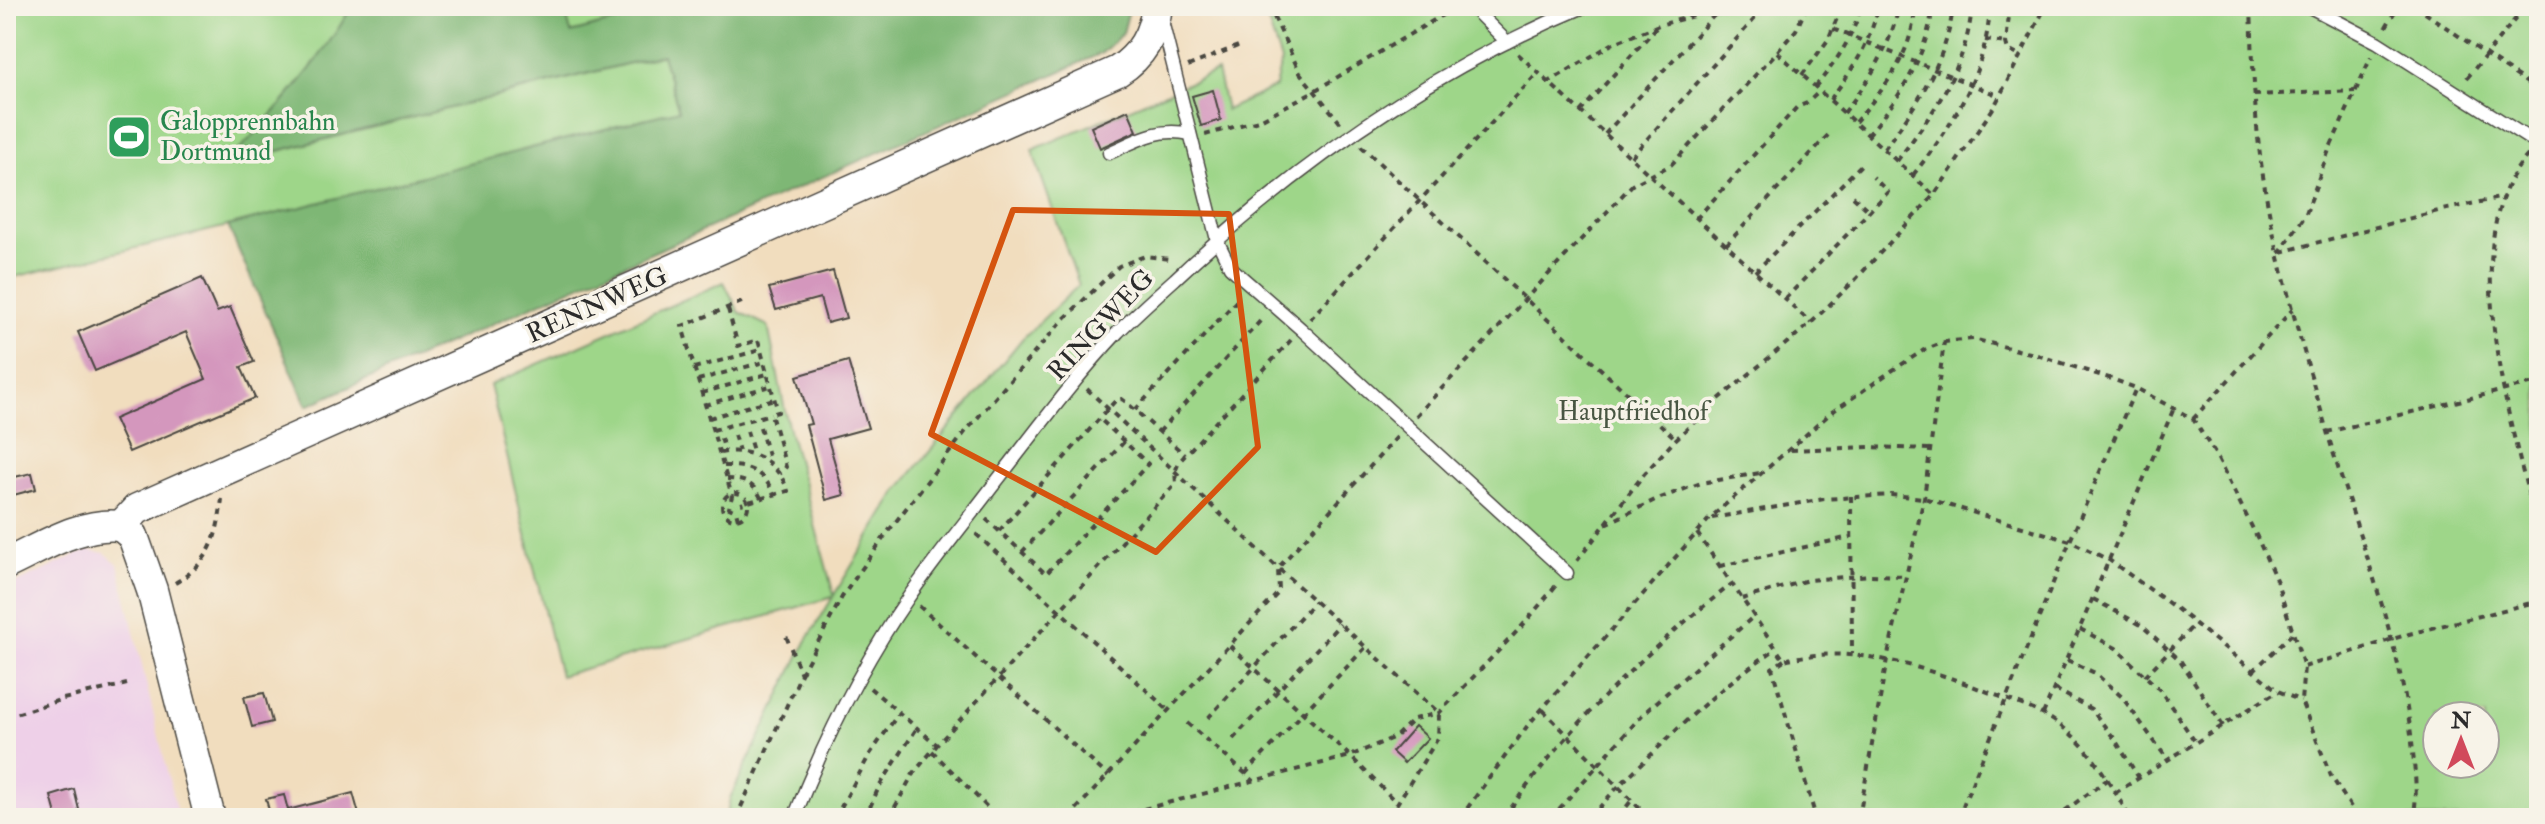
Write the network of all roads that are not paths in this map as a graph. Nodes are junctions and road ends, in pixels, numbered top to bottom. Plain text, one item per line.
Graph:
1 (1158, 6) edge
2 (1471, 6) edge
3 (1586, 6) edge
4 (2308, 6) edge
5 (1507, 42) junction
6 (1190, 137) junction
7 (2539, 145) edge
8 (1109, 153) dead end
9 (1217, 240) junction
10 (121, 526) junction
11 (6, 564) edge
12 (1567, 573) road end
13 (210, 818) edge
14 (794, 818) edge

1 - 6 lane
1 - 10 street, RENNWEG
2 - 5 lane
3 - 5 lane, RINGWEG
4 - 7 lane
5 - 9 lane, RINGWEG
6 - 8 lane
6 - 9 lane
9 - 12 lane
9 - 14 lane, RINGWEG
10 - 11 street
10 - 13 street

